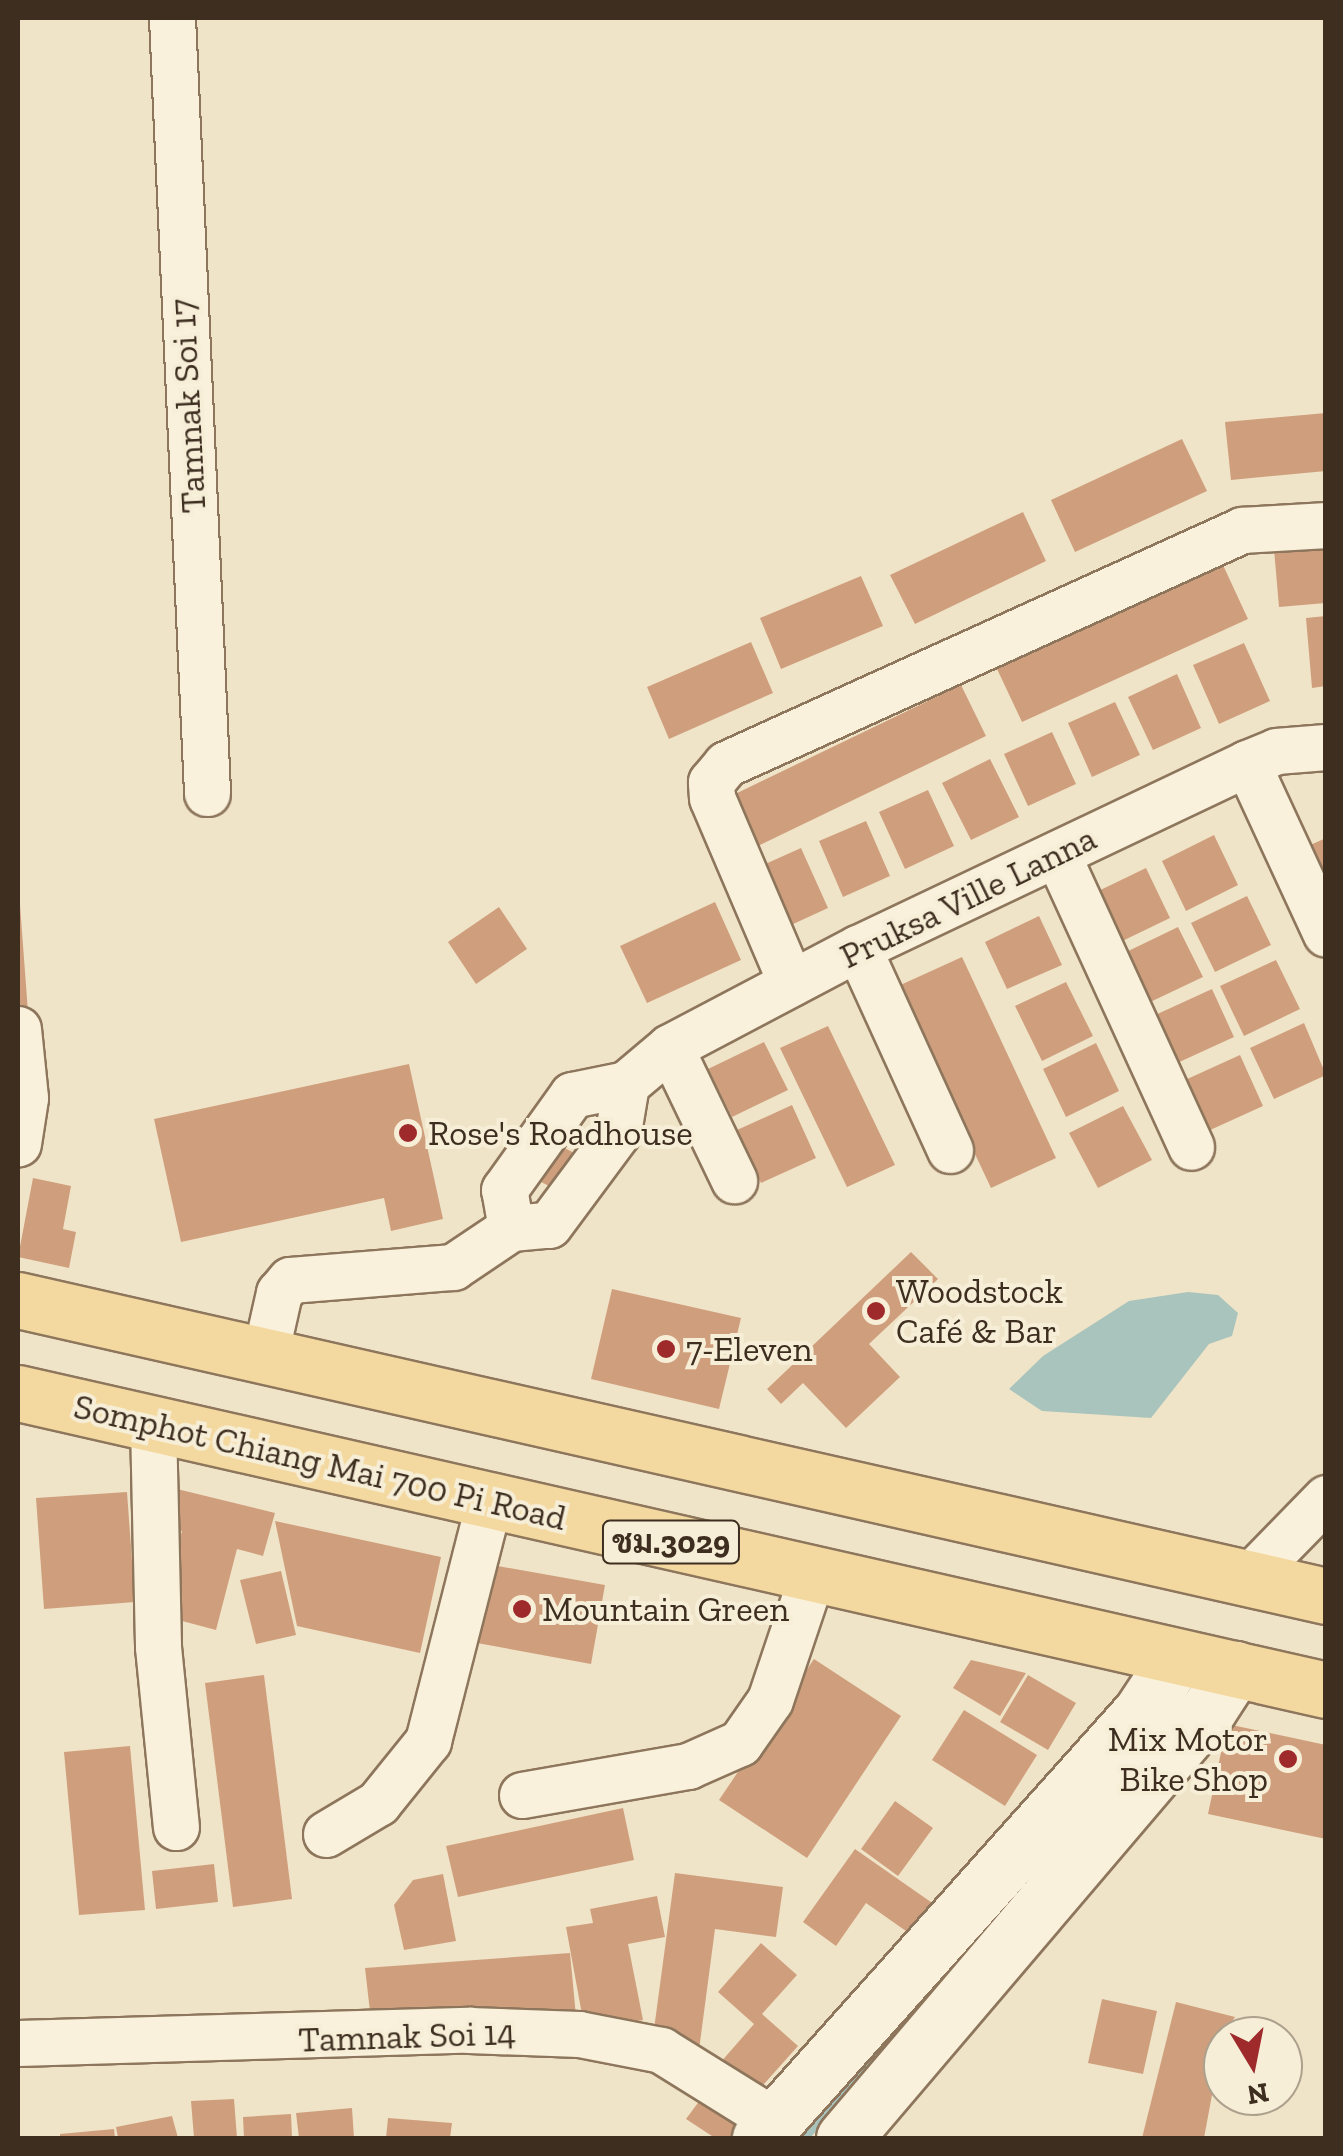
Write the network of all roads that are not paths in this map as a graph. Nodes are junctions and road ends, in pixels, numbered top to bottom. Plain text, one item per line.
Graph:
1 (172, 18) edge
2 (1326, 525) edge
3 (1326, 747) edge
4 (1247, 763) junction
5 (207, 794) dead end
6 (1057, 854) junction
7 (1326, 934) edge
8 (858, 948) junction
9 (791, 983) junction
10 (18, 1029) edge
11 (670, 1048) junction
12 (626, 1084) junction
13 (18, 1143) edge
14 (1191, 1147) dead end
15 (950, 1150) dead end
16 (734, 1180) dead end
17 (510, 1228) junction
18 (18, 1300) edge
19 (265, 1355) junction
20 (18, 1393) edge
21 (154, 1424) junction
22 (1326, 1498) edge
23 (489, 1500) junction
24 (812, 1575) junction
25 (1248, 1578) junction
26 (1326, 1596) edge
27 (1176, 1659) junction
28 (1235, 1670) junction
29 (1326, 1690) edge
30 (522, 1795) dead end
31 (176, 1827) dead end
32 (326, 1834) dead end
33 (18, 2043) edge
34 (768, 2130) edge
35 (844, 2138) edge

1 - 5 street, Tamnak Soi 17
2 - 9 street
3 - 4 street, Pruksa Ville Lanna
4 - 6 street, Pruksa Ville Lanna
4 - 7 street
6 - 8 street, Pruksa Ville Lanna
6 - 14 street
8 - 9 street, Pruksa Ville Lanna
8 - 15 street
9 - 11 street, Pruksa Ville Lanna
10 - 13 street
11 - 12 street, Pruksa Ville Lanna
11 - 16 street
12 - 17 street
12 - 17 street, Pruksa Ville Lanna
17 - 19 street
18 - 19 main road, ชม.3029
19 - 25 main road, ชม.3029
20 - 21 main road, Somphot Chiang Mai 700 Pi Road / ชม.3029
21 - 23 main road, Somphot Chiang Mai 700 Pi Road / ชม.3029
21 - 31 street
22 - 25 street
23 - 24 main road, Somphot Chiang Mai 700 Pi Road / ชม.3029
23 - 32 street
24 - 27 main road, Somphot Chiang Mai 700 Pi Road / ชม.3029
24 - 30 street
25 - 26 main road, ชม.3029
27 - 28 main road, Somphot Chiang Mai 700 Pi Road / ชม.3029
27 - 34 street
28 - 29 main road, Somphot Chiang Mai 700 Pi Road / ชม.3029
28 - 35 street
33 - 34 street, Tamnak Soi 14

